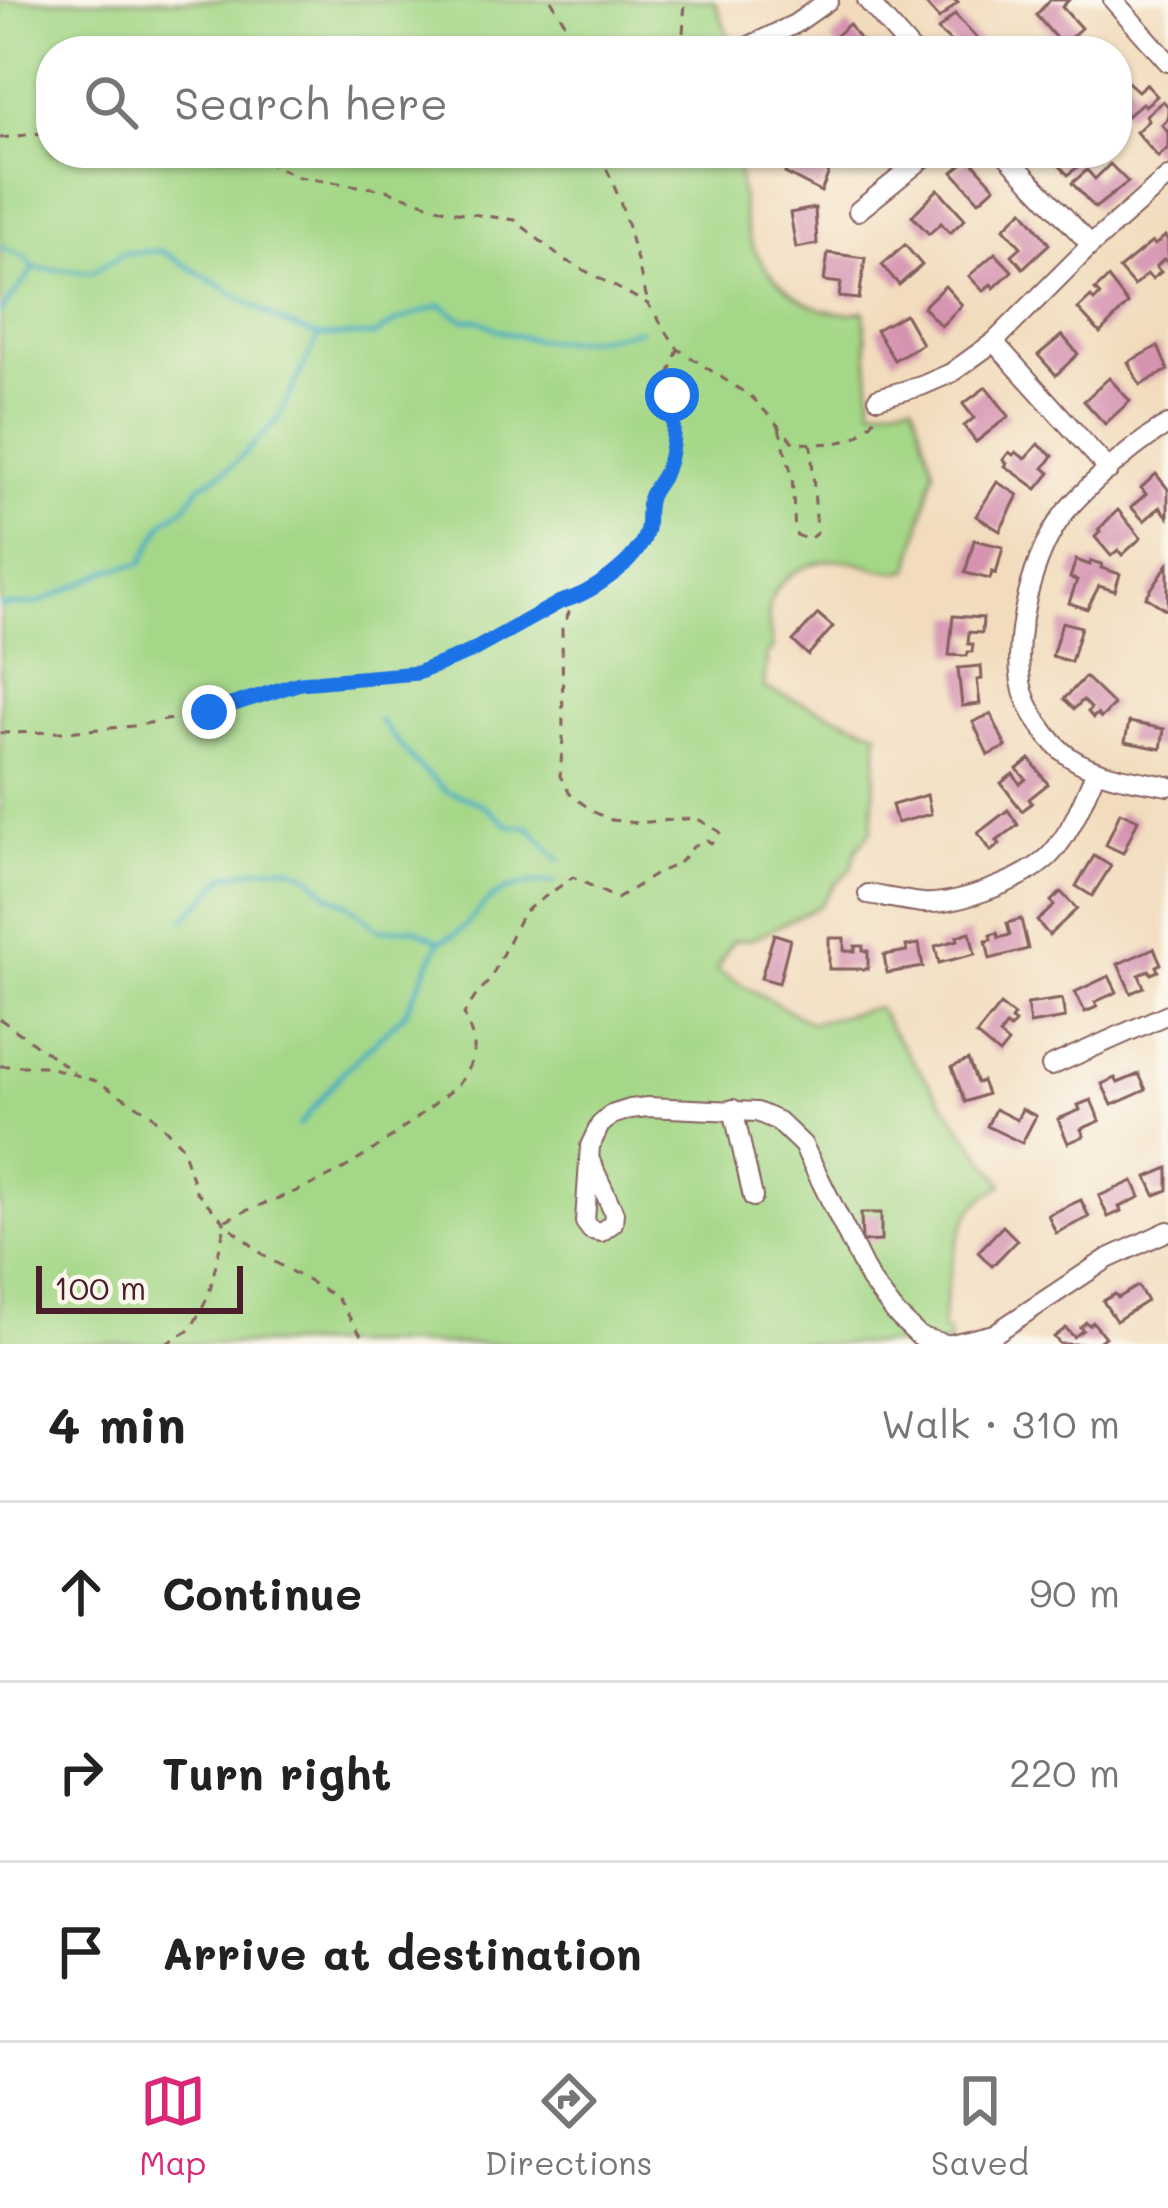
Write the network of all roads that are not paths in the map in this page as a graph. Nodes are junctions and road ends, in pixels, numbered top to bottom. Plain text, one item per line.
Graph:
1 (829, 0) edge
2 (867, 0) edge
3 (1113, 0) edge
4 (770, 36) edge
5 (899, 36) edge
6 (1168, 62) edge
7 (912, 168) edge
8 (1018, 168) edge
9 (1168, 177) edge
10 (858, 212) dead end
11 (1090, 245) junction
12 (994, 342) junction
13 (878, 398) road end
14 (1168, 424) edge
15 (1109, 470) junction
16 (1096, 771) junction
17 (1168, 786) edge
18 (868, 894) dead end
19 (1168, 1014) edge
20 (1052, 1066) dead end
21 (733, 1109) junction
22 (589, 1158) dead end
23 (754, 1197) dead end
24 (1168, 1231) edge
25 (949, 1344) edge

1 - 4 street
2 - 5 street
3 - 6 street
7 - 10 street
8 - 11 street
9 - 11 street
11 - 12 street
12 - 13 street
12 - 15 street
14 - 15 street
15 - 16 street
16 - 17 street
16 - 18 street
19 - 20 street
21 - 22 street
21 - 23 street
21 - 25 street
24 - 25 street

